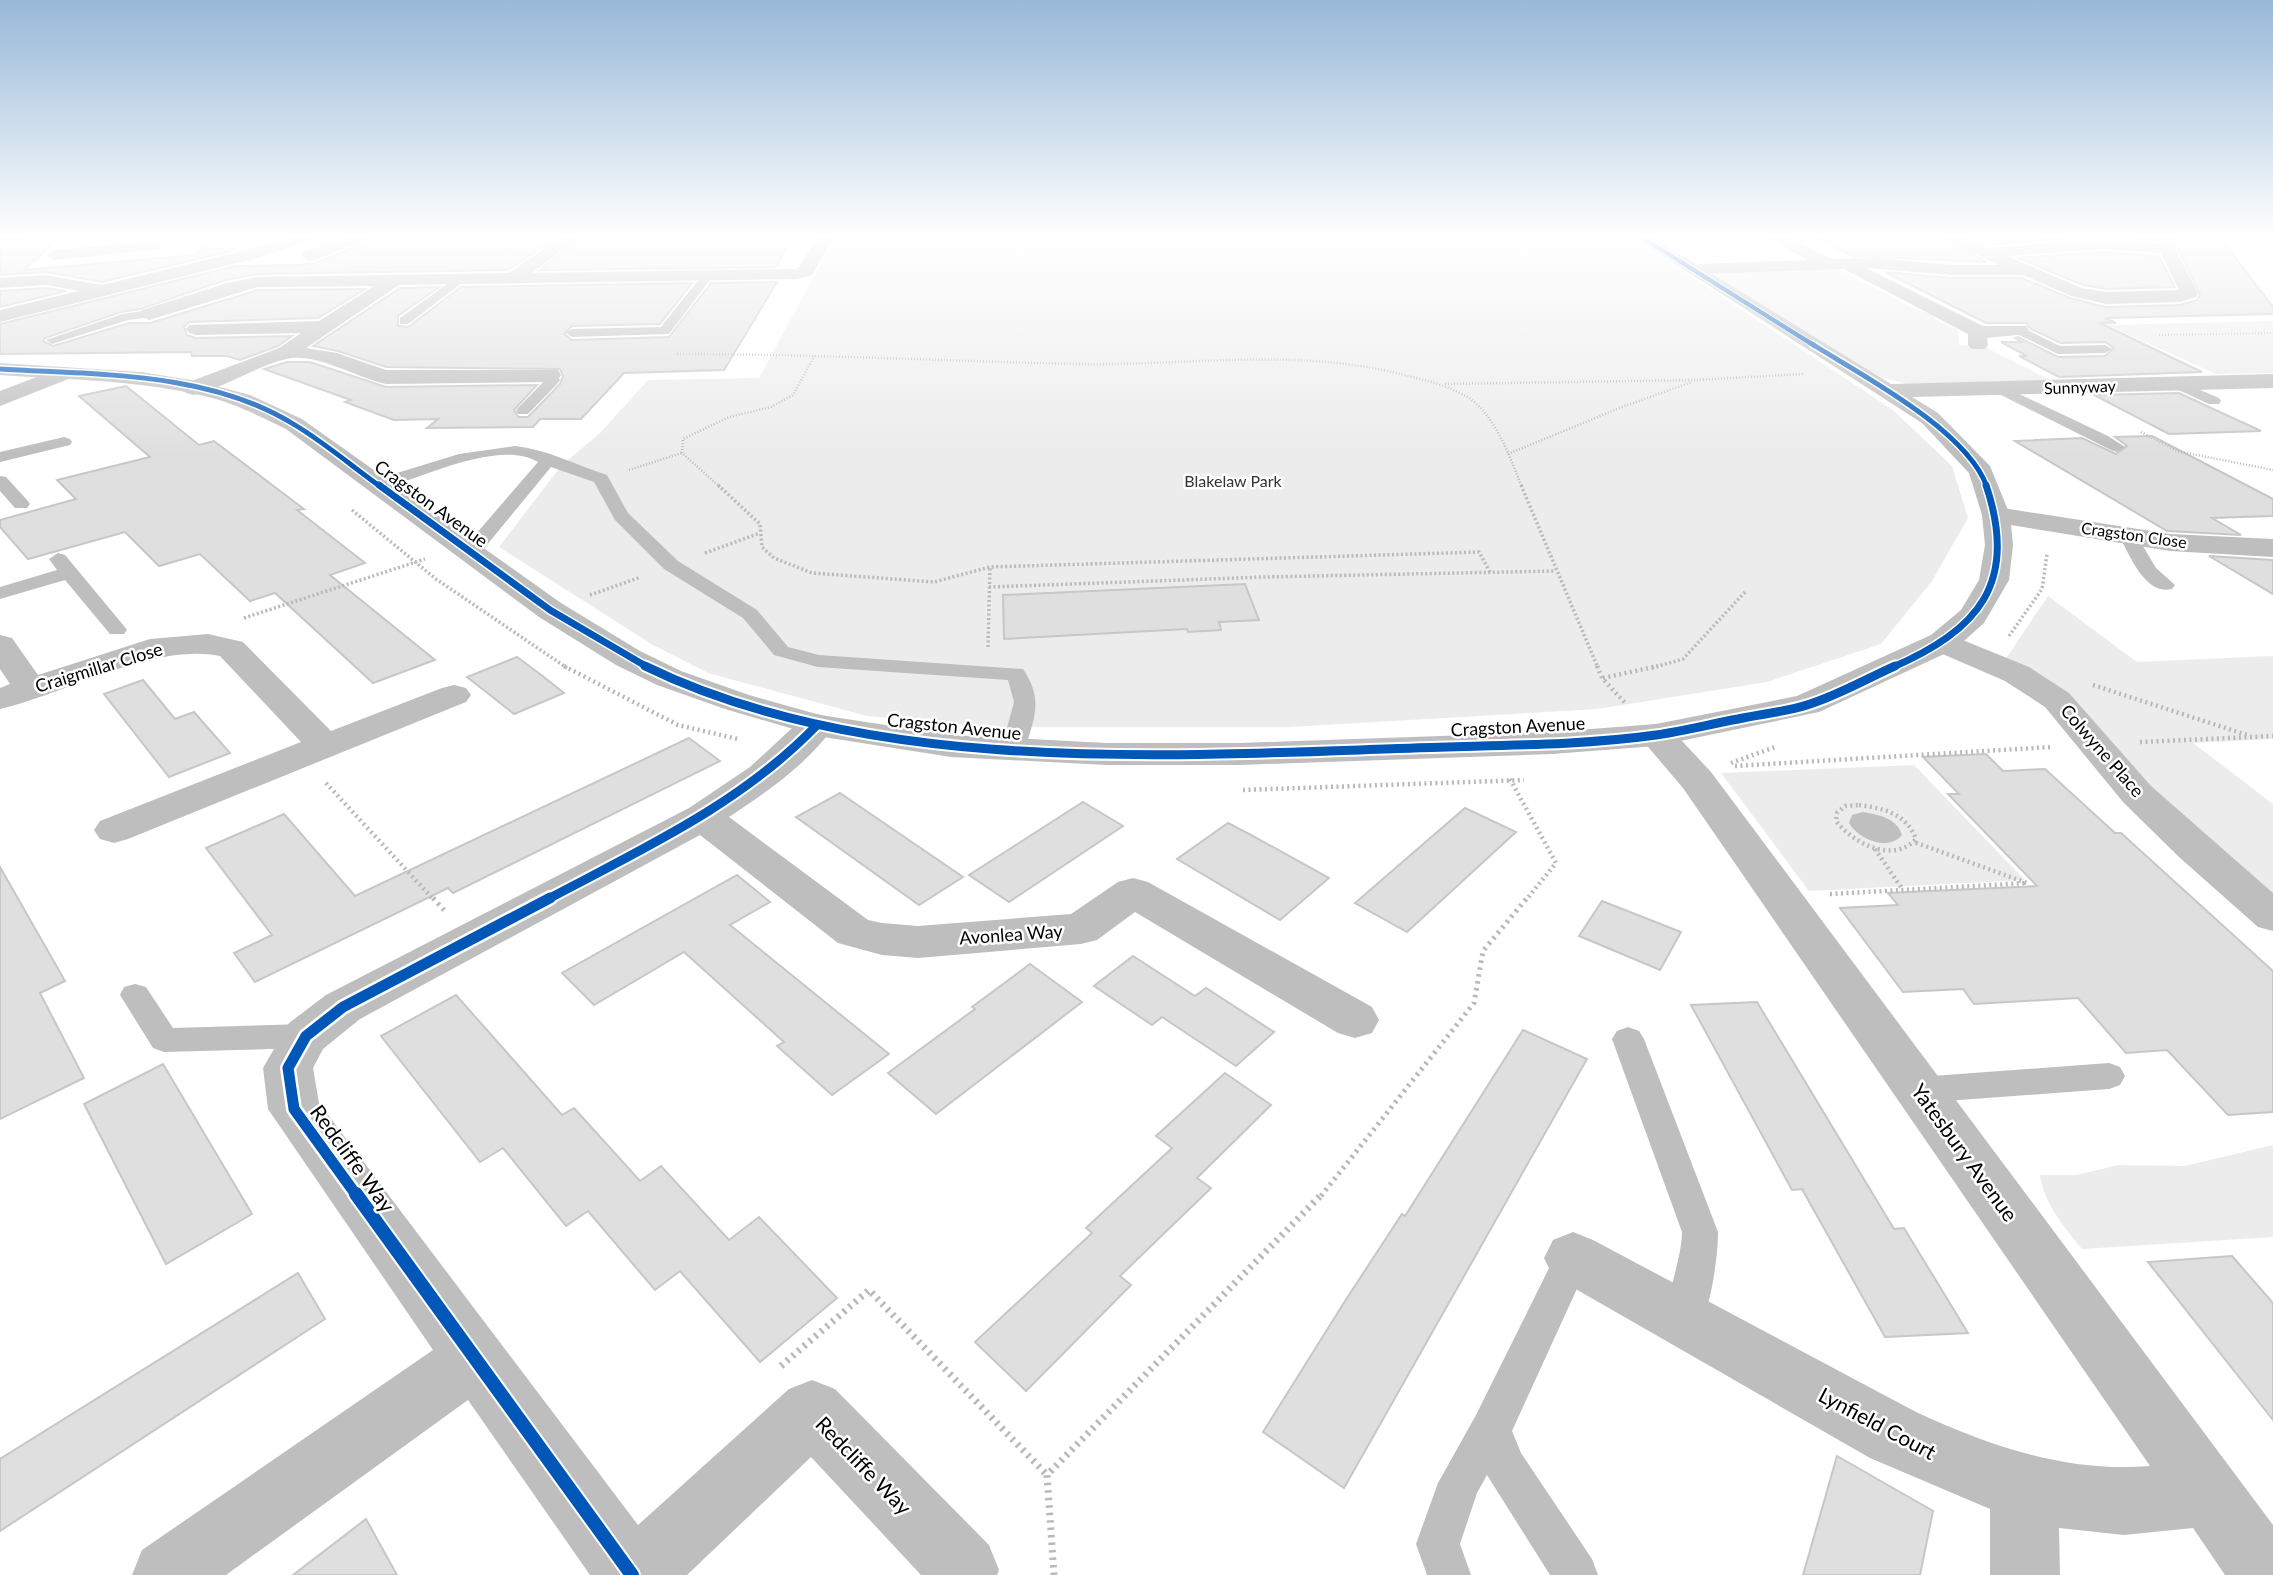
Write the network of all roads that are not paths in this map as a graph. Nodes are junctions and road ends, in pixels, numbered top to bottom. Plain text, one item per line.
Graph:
1 (29, 308) edge
2 (166, 308) edge
3 (351, 308) edge
4 (421, 308) edge
5 (682, 308) edge
6 (1757, 308) edge
7 (1922, 308) edge
8 (149, 314) joint
9 (0, 316) edge
10 (404, 321) dead end
11 (322, 327) junction
12 (195, 329) dead end
13 (2019, 330) joint
14 (572, 333) dead end
15 (52, 340) dead end
16 (2105, 349) dead end
17 (286, 352) junction
18 (0, 369) edge
19 (63, 373) junction
20 (550, 375) joint
21 (476, 376) junction
22 (2273, 381) edge
23 (2176, 384) junction
24 (194, 388) junction
25 (2000, 389) junction
26 (1888, 391) junction
27 (0, 398) edge
28 (454, 398) dead end
29 (2214, 401) dead end
30 (523, 411) dead end
31 (64, 442) dead end
32 (2117, 447) dead end
33 (0, 457) edge
34 (548, 461) junction
35 (0, 481) edge
36 (377, 485) junction
37 (21, 504) dead end
38 (1996, 515) junction
39 (2128, 535) junction
40 (2273, 548) edge
41 (466, 550) junction
42 (2165, 585) dead end
43 (0, 593) edge
44 (117, 630) dead end
45 (1943, 642) junction
46 (0, 645) edge
47 (15, 694) edge
48 (454, 695) dead end
49 (1656, 735) junction
50 (805, 738) junction
51 (1013, 750) junction
52 (312, 751) junction
53 (703, 817) junction
54 (114, 830) dead end
55 (2273, 916) edge
56 (135, 995) dead end
57 (1355, 1020) dead end
58 (306, 1036) junction
59 (1628, 1039) dead end
60 (2109, 1076) dead end
61 (1919, 1090) junction
62 (1573, 1258) joint
63 (1685, 1320) junction
64 (474, 1358) junction
65 (1491, 1430) junction
66 (2024, 1488) junction
67 (2208, 1493) junction
68 (964, 1570) dead end
69 (167, 1575) edge
70 (634, 1575) edge
71 (1449, 1575) edge
72 (1576, 1575) edge
73 (2025, 1575) edge
74 (2267, 1575) edge

1 - 9 street
2 - 8 street
3 - 11 street
4 - 10 lane
5 - 14 lane
6 - 26 street, Cragston Avenue
7 - 13 street
8 - 15 lane
11 - 12 street
11 - 17 street
13 - 16 lane
17 - 21 street
17 - 24 street
18 - 19 street, Cragston Avenue
19 - 24 street, Cragston Avenue
19 - 27 street
20 - 21 street
20 - 30 lane
21 - 28 street
22 - 23 street, Sunnyway
23 - 25 street, Sunnyway
23 - 29 lane
24 - 36 street, Cragston Avenue
25 - 26 street, Sunnyway
25 - 32 lane
26 - 38 street, Cragston Avenue
31 - 33 lane
34 - 36 lane
34 - 41 lane
34 - 51 lane
35 - 37 lane
36 - 41 street, Cragston Avenue
38 - 39 street, Cragston Close
38 - 45 street, Cragston Avenue
39 - 40 street, Cragston Close
39 - 42 lane
41 - 50 street, Cragston Avenue
43 - 44 lane
45 - 49 street, Cragston Avenue
45 - 55 street, Colwyne Place
46 - 47 street
47 - 52 street, Craigmillar Close
48 - 52 street
49 - 51 street, Cragston Avenue
49 - 61 street, Yatesbury Avenue
50 - 51 street, Cragston Avenue
50 - 53 street, Redcliffe Way
52 - 54 street
53 - 57 street, Avonlea Way
53 - 58 street, Redcliffe Way
56 - 58 lane
58 - 64 street, Redcliffe Way
59 - 63 lane
60 - 61 lane
61 - 67 street, Yatesbury Avenue
62 - 63 street, Lynfield Court
62 - 65 lane
63 - 66 street, Lynfield Court
64 - 69 street
64 - 70 street, Redcliffe Way
65 - 71 lane
65 - 72 lane
66 - 67 street, Lynfield Court
66 - 73 street
67 - 74 street, Yatesbury Avenue
68 - 70 street, Redcliffe Way

